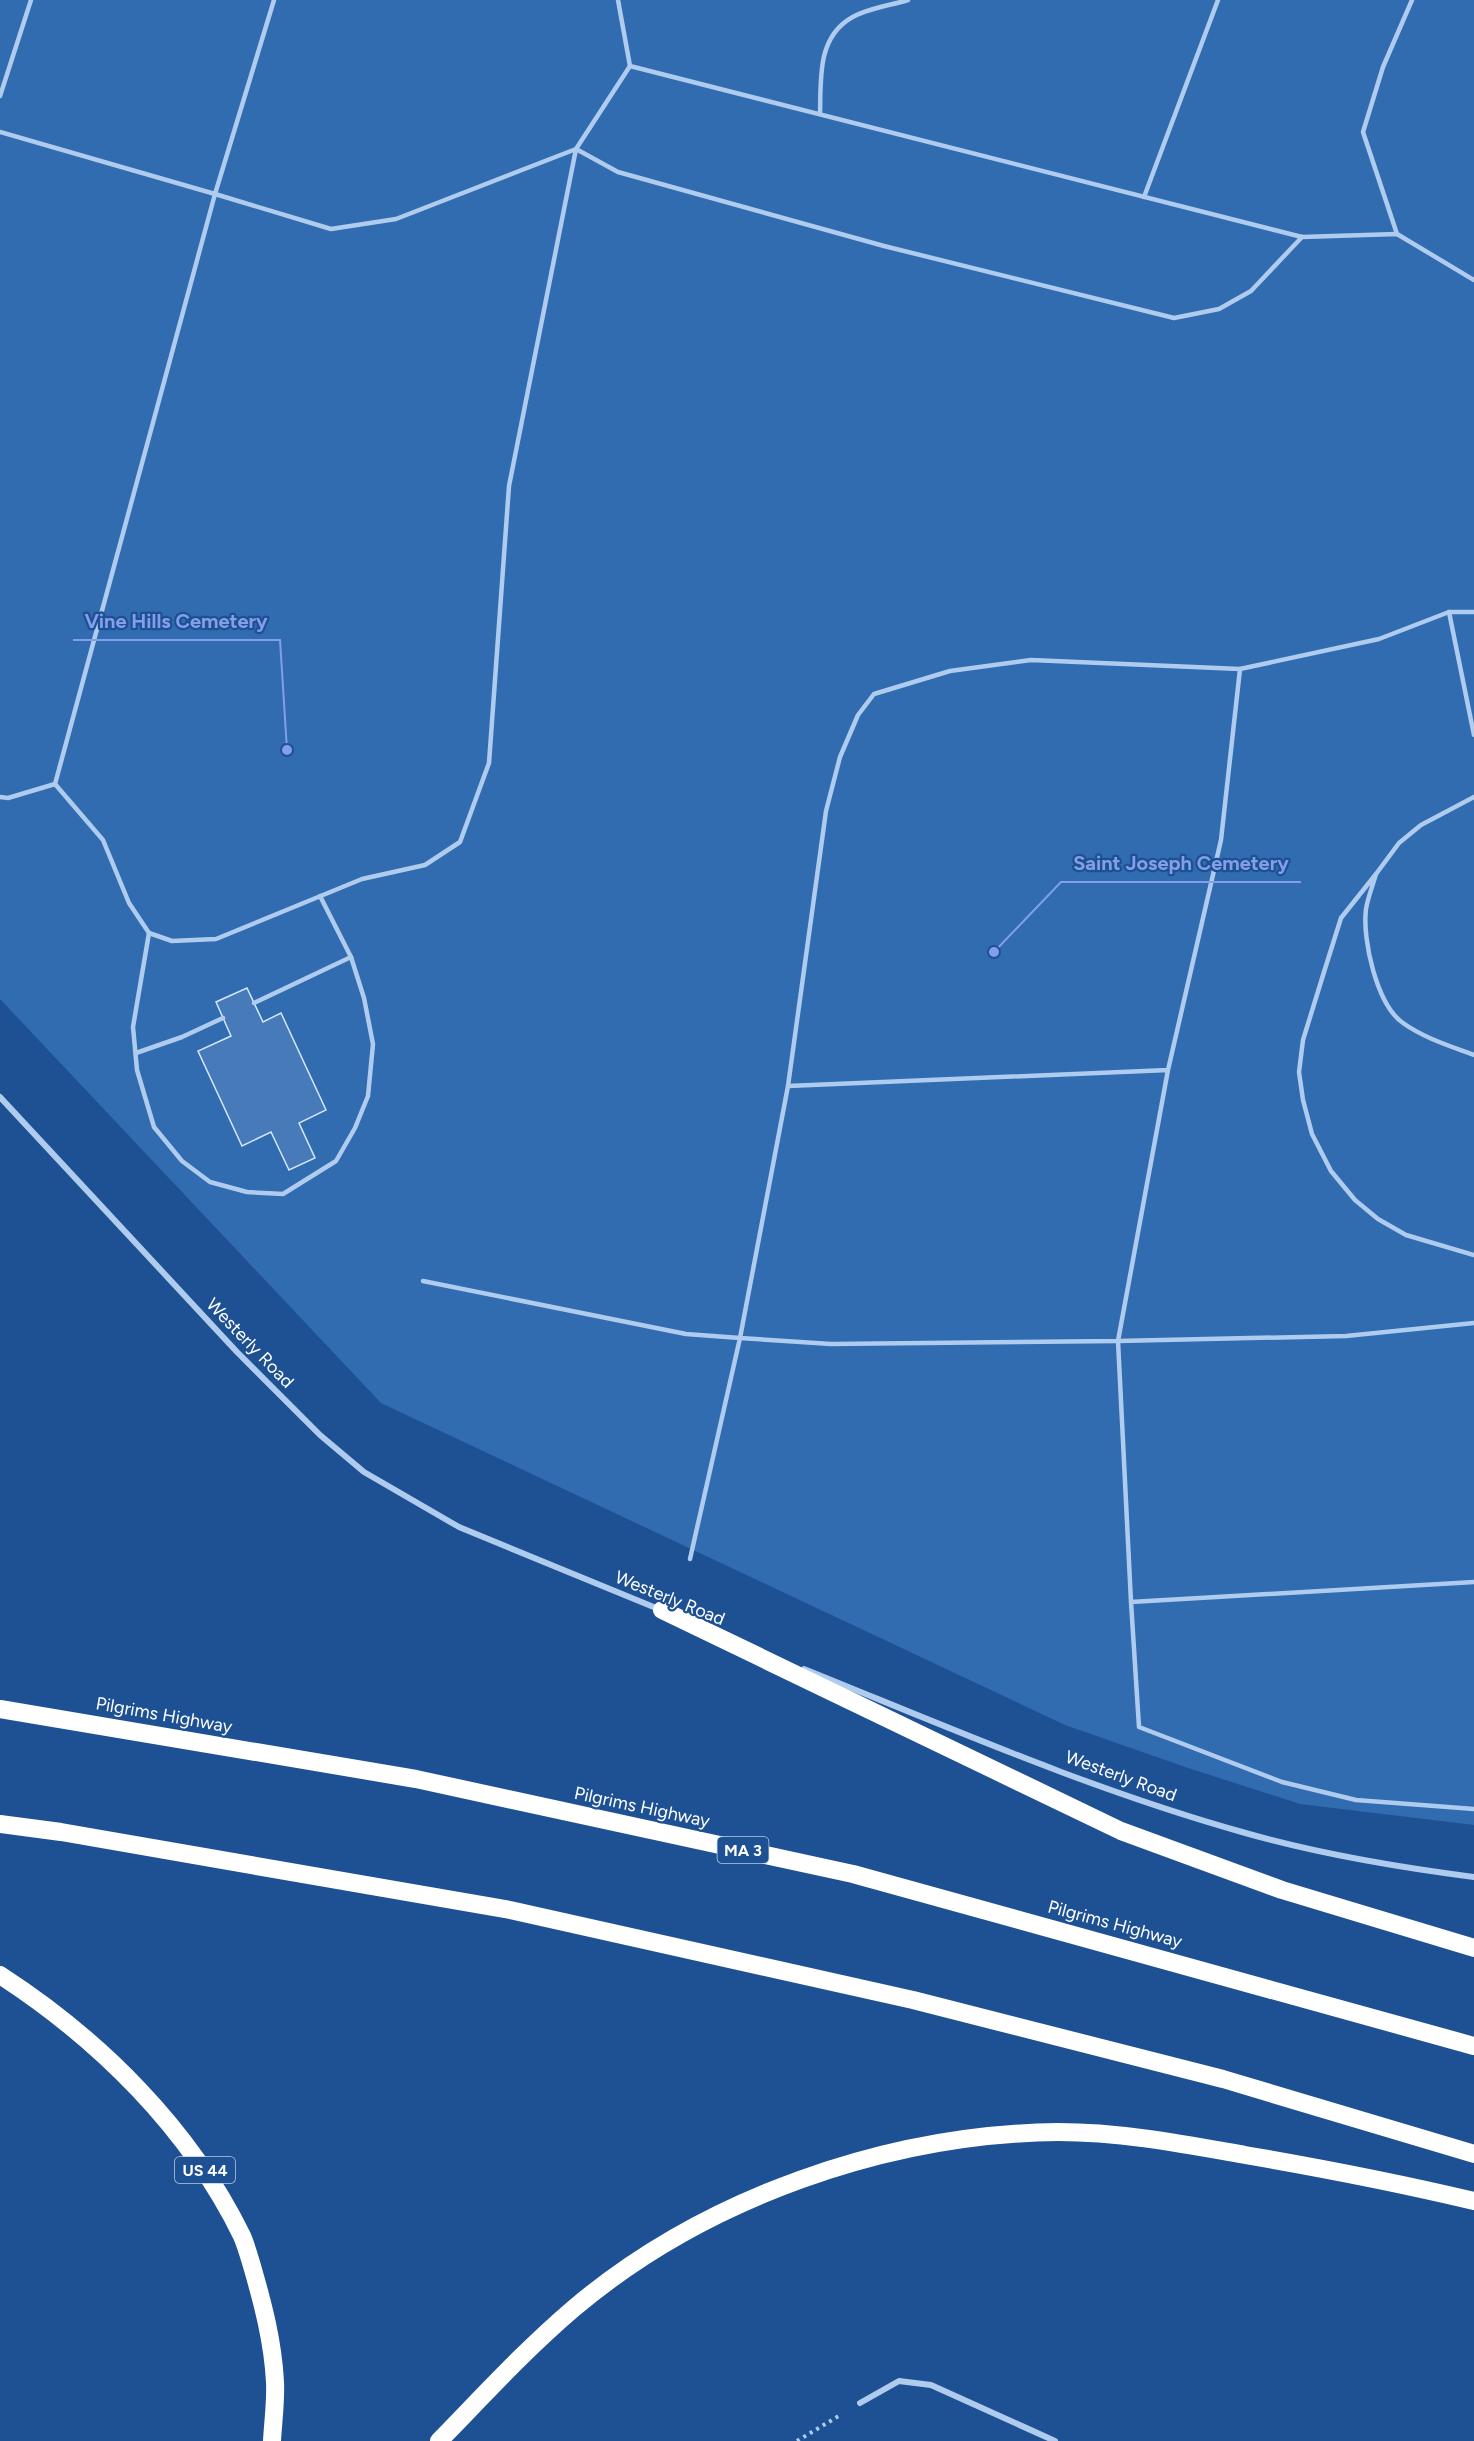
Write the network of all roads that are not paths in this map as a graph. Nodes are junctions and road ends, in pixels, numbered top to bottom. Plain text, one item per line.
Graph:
1 (31, 0) edge
2 (274, 0) edge
3 (618, 0) edge
4 (908, 0) edge
5 (1218, 0) edge
6 (1412, 0) edge
7 (630, 66) junction
8 (0, 96) edge
9 (820, 114) junction
10 (0, 132) edge
11 (576, 150) junction
12 (215, 194) junction
13 (1144, 197) junction
14 (1398, 234) junction
15 (1302, 237) junction
16 (1474, 280) edge
17 (1449, 612) junction
18 (1474, 612) edge
19 (1240, 669) junction
20 (1474, 735) edge
21 (55, 784) junction
22 (0, 797) edge
23 (1474, 797) edge
24 (1376, 874) junction
25 (320, 896) junction
26 (149, 933) junction
27 (351, 957) junction
28 (254, 1003) dead end
29 (223, 1018) dead end
30 (136, 1053) junction
31 (1474, 1055) edge
32 (1168, 1070) junction
33 (788, 1086) junction
34 (0, 1097) edge
35 (1474, 1255) edge
36 (423, 1281) dead end
37 (1474, 1323) edge
38 (740, 1338) junction
39 (1118, 1341) junction
40 (690, 1559) dead end
41 (1474, 1582) edge
42 (1131, 1602) junction
43 (662, 1610) junction
44 (0, 1709) edge
45 (1474, 1809) edge
46 (0, 1824) edge
47 (1474, 1877) edge
48 (1474, 1948) edge
49 (0, 1975) edge
50 (1474, 2046) edge
51 (1474, 2154) edge
52 (1474, 2202) edge
53 (860, 2403) road end
54 (272, 2441) edge
55 (439, 2441) edge
56 (1055, 2441) edge

1 - 8 lane
2 - 12 lane
3 - 7 lane
4 - 9 lane
5 - 13 lane
6 - 14 lane
7 - 9 lane
7 - 11 lane
9 - 13 lane
10 - 12 lane
11 - 12 lane
11 - 15 lane
11 - 25 lane
12 - 21 lane
13 - 15 lane
14 - 15 lane
14 - 16 lane
17 - 18 lane
17 - 19 lane
17 - 20 lane
19 - 32 lane
19 - 33 lane
21 - 22 lane
21 - 26 lane
23 - 24 lane
24 - 31 lane
24 - 35 lane
25 - 26 lane
25 - 27 lane
26 - 30 lane
27 - 28 lane
27 - 30 lane
29 - 30 lane
32 - 33 lane
32 - 39 lane
33 - 38 lane
34 - 43 street, Westerly Road
36 - 38 lane
37 - 39 lane
38 - 39 lane
38 - 40 lane
39 - 42 lane
41 - 42 lane
42 - 45 lane
43 - 47 street, Westerly Road
43 - 48 highway
44 - 50 highway, Pilgrims Highway / MA 3
46 - 51 highway
49 - 54 highway, US 44
52 - 55 highway
53 - 56 street

